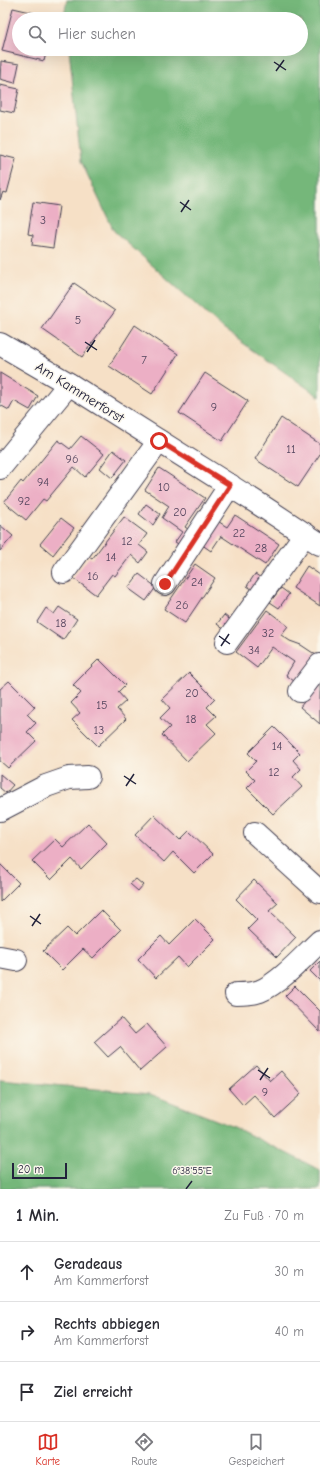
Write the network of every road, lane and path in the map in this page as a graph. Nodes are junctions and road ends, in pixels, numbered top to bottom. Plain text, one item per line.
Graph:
1 (0, 344) edge
2 (69, 384) junction
3 (159, 441) junction
4 (0, 468) edge
5 (230, 485) junction
6 (312, 539) edge
7 (64, 572) dead end
8 (165, 584) dead end
9 (227, 642) dead end
10 (320, 665) edge
11 (300, 691) dead end
12 (88, 777) dead end
13 (0, 810) edge
14 (255, 833) dead end
15 (320, 892) edge
16 (320, 941) edge
17 (236, 994) dead end

1 - 2 street, Am Kammerforst
2 - 3 street, Am Kammerforst
2 - 4 street
3 - 5 street, Am Kammerforst
3 - 7 street
5 - 6 street, Am Kammerforst
5 - 8 street
6 - 9 street, Am Kammerforst
10 - 11 street
12 - 13 street
14 - 15 street
16 - 17 street

